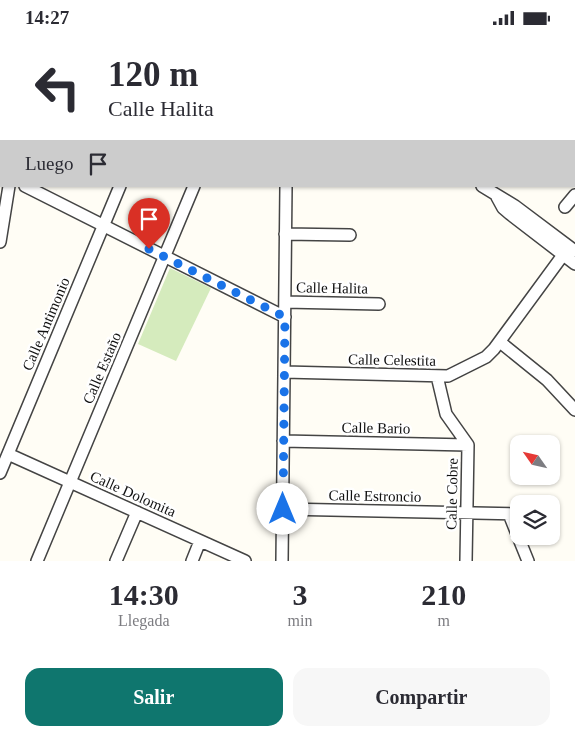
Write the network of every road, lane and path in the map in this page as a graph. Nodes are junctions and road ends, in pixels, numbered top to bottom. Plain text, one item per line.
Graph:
1 (9, 187) edge
2 (27, 187) edge
3 (120, 187) edge
4 (194, 187) edge
5 (286, 187) edge
6 (483, 187) edge
7 (575, 195) edge
8 (498, 197) junction
9 (565, 207) dead end
10 (103, 226) junction
11 (286, 234) junction
12 (350, 235) dead end
13 (0, 242) edge
14 (575, 251) edge
15 (563, 255) junction
16 (164, 257) junction
17 (575, 264) edge
18 (285, 302) junction
19 (378, 304) dead end
20 (285, 317) junction
21 (500, 343) junction
22 (284, 372) junction
23 (442, 376) junction
24 (575, 411) edge
25 (283, 441) junction
26 (468, 445) junction
27 (8, 454) junction
28 (0, 473) edge
29 (70, 482) junction
30 (283, 509) junction
31 (137, 512) junction
32 (467, 513) junction
33 (510, 514) edge
34 (200, 541) junction
35 (523, 545) edge
36 (37, 561) edge
37 (116, 561) edge
38 (192, 561) edge
39 (245, 561) edge
40 (282, 561) edge
41 (466, 561) edge
42 (528, 561) edge

1 - 13 street
2 - 10 street
3 - 10 street, Calle Antimonio
4 - 16 street, Calle Estaño
5 - 11 street
6 - 8 street
7 - 9 street
8 - 14 street
8 - 15 street
10 - 16 street
10 - 27 street, Calle Antimonio
11 - 12 street
11 - 18 street
15 - 17 street
15 - 21 street, Calle Celestita
16 - 20 street
16 - 29 street, Calle Estaño
18 - 19 street, Calle Halita
18 - 20 street
20 - 22 street
21 - 23 street, Calle Celestita
21 - 24 street
22 - 23 street, Calle Celestita
22 - 25 street
23 - 26 street, Calle Cobre
25 - 26 street, Calle Bario
25 - 30 street
26 - 32 street, Calle Cobre
27 - 28 street, Calle Antimonio
27 - 29 street, Calle Dolomita
29 - 31 street, Calle Dolomita
29 - 36 street, Calle Estaño
30 - 32 street, Calle Estroncio
30 - 40 street
31 - 34 street, Calle Dolomita
31 - 37 street
32 - 33 street, Calle Estroncio
32 - 41 street, Calle Cobre
34 - 38 street
34 - 39 street, Calle Dolomita
35 - 42 street

